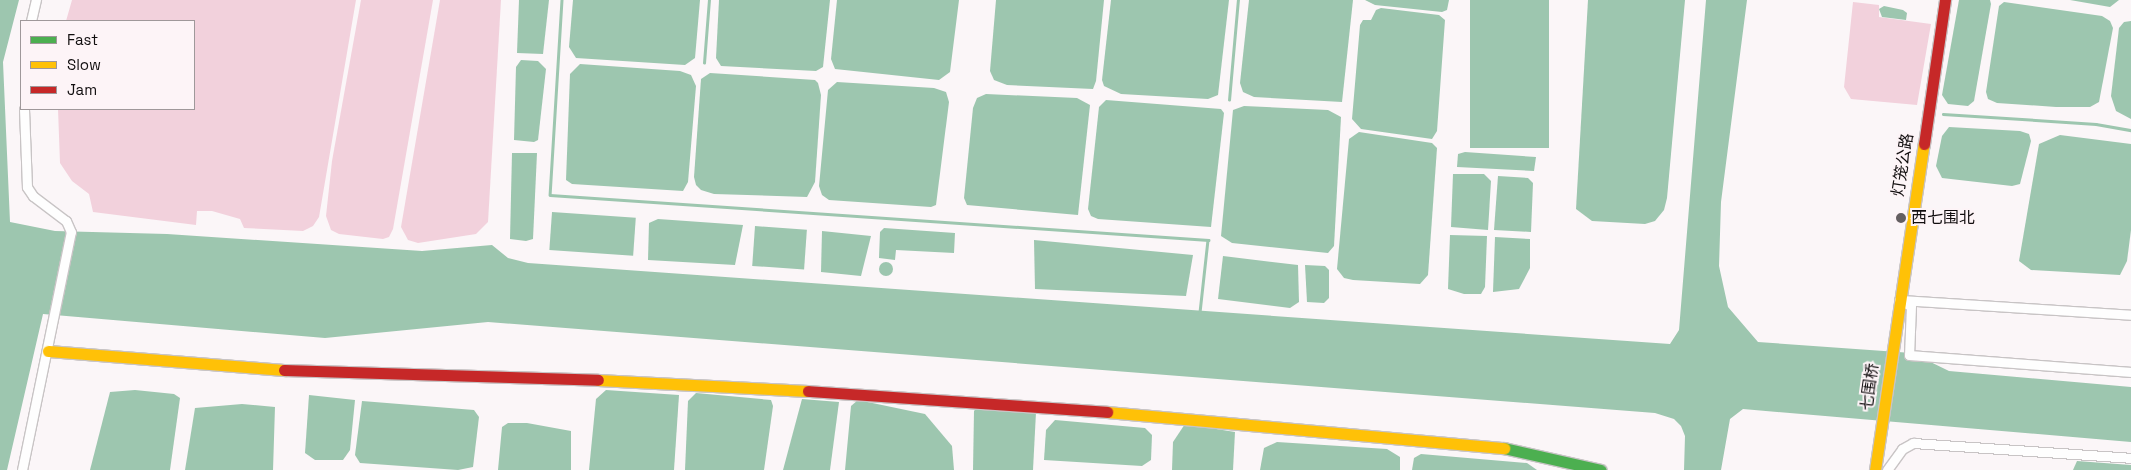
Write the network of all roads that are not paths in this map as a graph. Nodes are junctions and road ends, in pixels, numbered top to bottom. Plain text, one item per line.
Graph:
1 (36, 0) edge
2 (1945, 0) edge
3 (31, 20) edge
4 (24, 110) edge
5 (1899, 300) junction
6 (2131, 315) edge
7 (1893, 335) joint
8 (48, 351) junction
9 (2131, 372) edge
10 (2131, 458) edge
11 (22, 470) edge
12 (1601, 470) edge
13 (1875, 470) edge
14 (1887, 470) edge

1 - 3 street
2 - 5 street, 灯笼公路
4 - 8 street
5 - 6 street
5 - 7 street, 灯笼公路
5 - 9 street
7 - 13 street, 七围桥
8 - 11 street
8 - 12 street
10 - 14 street

